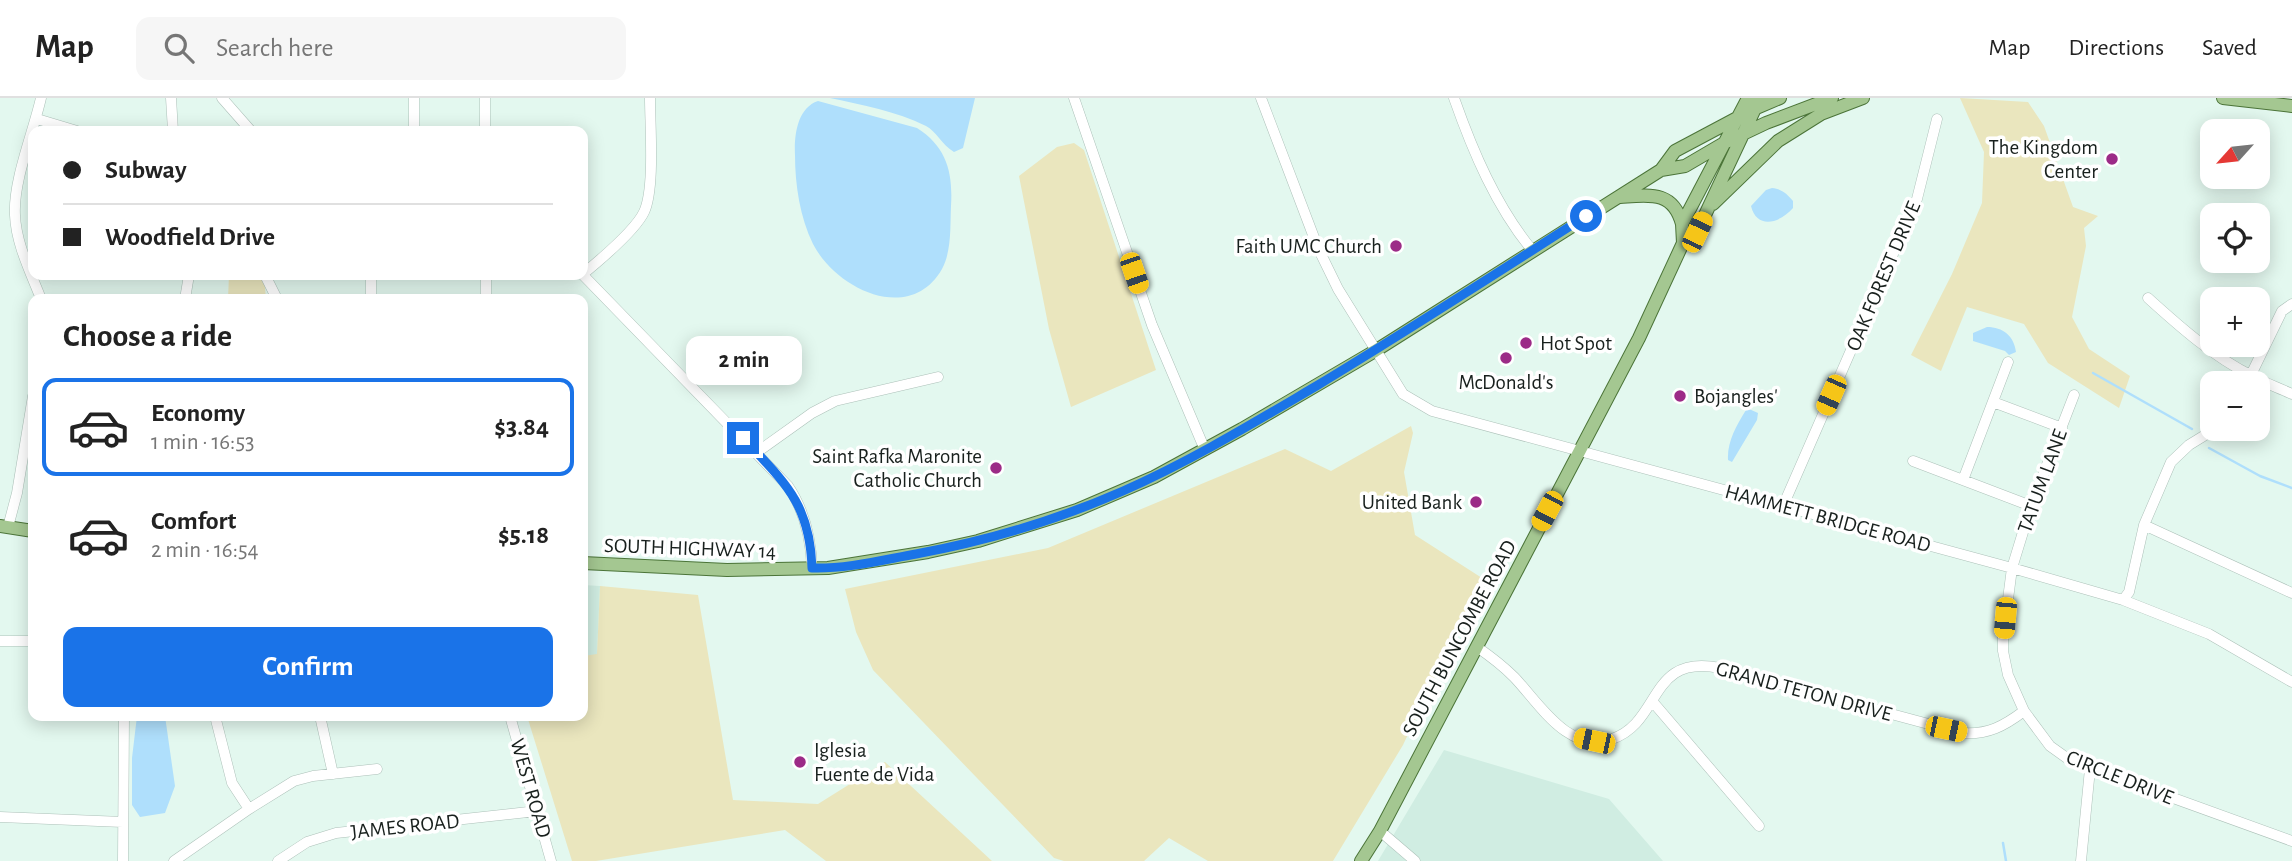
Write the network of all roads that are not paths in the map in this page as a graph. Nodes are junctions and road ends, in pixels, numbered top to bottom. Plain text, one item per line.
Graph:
1 (41, 98) edge
2 (171, 98) edge
3 (222, 98) edge
4 (414, 98) edge
5 (485, 98) edge
6 (650, 98) edge
7 (1074, 98) edge
8 (1261, 98) edge
9 (1454, 98) edge
10 (1780, 98) edge
11 (1832, 98) edge
12 (1863, 98) edge
13 (2224, 98) edge
14 (1754, 102) edge
15 (2292, 106) edge
16 (1739, 117) junction
17 (37, 119) junction
18 (1937, 119) dead end
19 (35, 126) edge
20 (60, 126) edge
21 (173, 126) edge
22 (247, 126) edge
23 (414, 126) edge
24 (485, 126) edge
25 (1742, 134) junction
26 (1726, 142) junction
27 (28, 150) edge
28 (1661, 170) junction
29 (1616, 197) junction
30 (1707, 209) junction
31 (1682, 224) junction
32 (1683, 243) junction
33 (1532, 250) junction
34 (28, 265) edge
35 (588, 269) edge
36 (588, 279) edge
37 (2148, 298) dead end
38 (2292, 304) edge
39 (1375, 351) junction
40 (2008, 362) dead end
41 (2238, 371) edge
42 (2253, 371) edge
43 (938, 377) dead end
44 (2270, 386) edge
45 (2292, 394) edge
46 (2074, 395) dead end
47 (1993, 402) junction
48 (28, 426) edge
49 (2062, 428) junction
50 (2200, 438) edge
51 (1205, 450) junction
52 (1579, 451) junction
53 (756, 453) junction
54 (1913, 461) dead end
55 (1963, 480) junction
56 (1783, 506) junction
57 (2031, 506) junction
58 (2144, 525) junction
59 (4, 526) edge
60 (28, 530) edge
61 (588, 563) edge
62 (812, 568) junction
63 (2011, 568) junction
64 (2292, 593) edge
65 (2123, 600) junction
66 (0, 640) edge
67 (28, 642) edge
68 (1476, 647) junction
69 (2292, 682) edge
70 (1652, 701) junction
71 (2024, 711) junction
72 (124, 721) edge
73 (216, 721) edge
74 (321, 721) edge
75 (511, 721) edge
76 (377, 769) dead end
77 (2090, 769) junction
78 (333, 774) junction
79 (249, 809) junction
80 (537, 811) junction
81 (0, 817) edge
82 (123, 822) junction
83 (1759, 826) dead end
84 (1381, 831) junction
85 (2292, 841) edge
86 (123, 861) edge
87 (174, 861) edge
88 (278, 861) edge
89 (551, 861) edge
90 (1361, 861) edge
91 (1415, 861) edge
92 (2081, 861) edge

1 - 17 street
2 - 21 street
3 - 22 street
4 - 23 street
5 - 24 street
6 - 35 street
7 - 51 street
8 - 39 street, HAMMETT BRIDGE ROAD
9 - 33 street
10 - 14 main road
11 - 25 main road, SOUTH HIGHWAY 14
12 - 30 main road
13 - 15 main road
14 - 16 main road
14 - 25 main road, SOUTH BUNCOMBE ROAD
16 - 26 main road
16 - 28 main road, SOUTH HIGHWAY 14
17 - 19 street
17 - 20 street
18 - 56 street, OAK FOREST DRIVE
25 - 26 main road, SOUTH HIGHWAY 14
25 - 30 main road, SOUTH BUNCOMBE ROAD
26 - 28 main road, SOUTH HIGHWAY 14
26 - 31 main road
27 - 34 street
28 - 29 main road, SOUTH HIGHWAY 14
29 - 31 main road
29 - 33 main road, SOUTH HIGHWAY 14
30 - 32 main road, SOUTH BUNCOMBE ROAD
31 - 32 main road, SOUTH BUNCOMBE ROAD
32 - 52 main road, SOUTH BUNCOMBE ROAD
33 - 39 main road, SOUTH HIGHWAY 14
36 - 53 street
37 - 41 street
38 - 42 street
39 - 51 main road, SOUTH HIGHWAY 14
39 - 52 street, HAMMETT BRIDGE ROAD
40 - 47 street
43 - 53 street
44 - 45 street
46 - 49 street, TATUM LANE
47 - 49 street
47 - 55 street
48 - 59 street
49 - 57 street, TATUM LANE
50 - 58 street
51 - 62 main road, SOUTH HIGHWAY 14
52 - 56 street, HAMMETT BRIDGE ROAD
52 - 68 main road, SOUTH BUNCOMBE ROAD
53 - 62 street
54 - 55 street
55 - 57 street
56 - 63 street, HAMMETT BRIDGE ROAD
57 - 63 street, TATUM LANE
58 - 64 street
58 - 65 street
59 - 60 main road
61 - 62 main road, SOUTH HIGHWAY 14
63 - 65 street, HAMMETT BRIDGE ROAD
63 - 71 street, CIRCLE DRIVE
65 - 69 street, HAMMETT BRIDGE ROAD
66 - 67 street
68 - 70 street, GRAND TETON DRIVE
68 - 84 main road, SOUTH BUNCOMBE ROAD
70 - 71 street, GRAND TETON DRIVE
70 - 83 street
71 - 77 street, CIRCLE DRIVE
72 - 82 street
73 - 79 street
74 - 78 street
75 - 80 street, WEST ROAD
76 - 78 street
77 - 85 street, CIRCLE DRIVE
77 - 92 street
78 - 79 street
79 - 87 street
80 - 88 street, JAMES ROAD
80 - 89 street, WEST ROAD
81 - 82 street
82 - 86 street
84 - 90 main road, SOUTH BUNCOMBE ROAD
84 - 91 street

